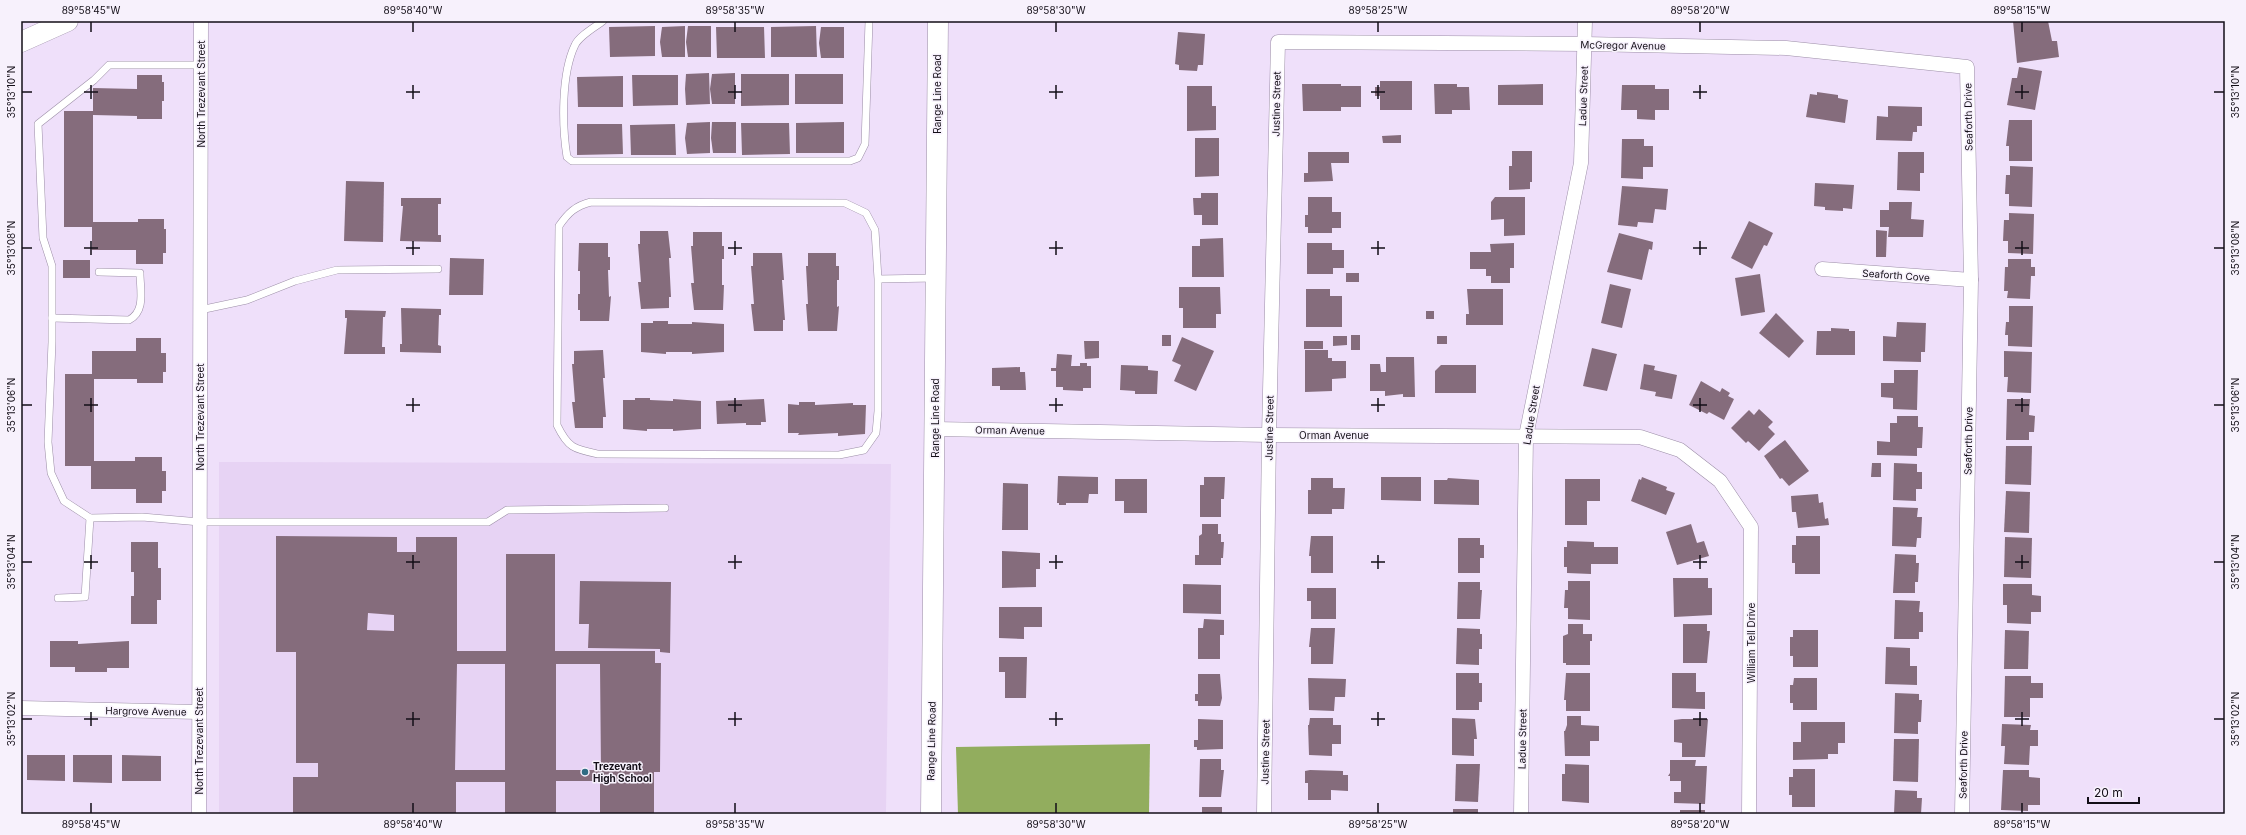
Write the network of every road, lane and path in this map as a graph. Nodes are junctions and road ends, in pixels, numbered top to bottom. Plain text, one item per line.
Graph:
1 (68, 21) edge
2 (201, 21) edge
3 (603, 21) edge
4 (869, 21) edge
5 (938, 21) edge
6 (1585, 21) edge
7 (21, 42) edge
8 (1278, 42) joint
9 (1585, 44) junction
10 (201, 65) junction
11 (1967, 67) joint
12 (438, 269) dead end
13 (1822, 269) dead end
14 (99, 272) dead end
15 (936, 278) junction
16 (878, 279) junction
17 (1971, 280) junction
18 (200, 310) junction
19 (52, 318) junction
20 (934, 428) junction
21 (1269, 435) junction
22 (1526, 436) junction
23 (1720, 481) joint
24 (665, 508) dead end
25 (90, 518) junction
26 (200, 522) junction
27 (58, 598) dead end
28 (21, 708) edge
29 (199, 712) junction
30 (199, 814) edge
31 (930, 814) edge
32 (1264, 814) edge
33 (1521, 814) edge
34 (1750, 814) edge
35 (1962, 814) edge

1 - 7 main road
2 - 10 street, North Trezevant Street
3 - 4 lane
5 - 15 main road, Range Line Road
6 - 9 street, Ladue Street
8 - 9 street, McGregor Avenue
8 - 21 street, Justine Street
9 - 11 street, McGregor Avenue
9 - 22 street, Ladue Street
10 - 18 street, North Trezevant Street
10 - 19 lane
11 - 17 street, Seaforth Drive
12 - 18 lane
13 - 17 street, Seaforth Cove
14 - 19 lane
15 - 16 lane
15 - 20 main road, Range Line Road
16 - 16 lane
17 - 35 street, Seaforth Drive
18 - 26 street, North Trezevant Street
19 - 25 lane
20 - 21 street, Orman Avenue
20 - 31 main road, Range Line Road
21 - 22 street, Orman Avenue
21 - 32 street, Justine Street
22 - 23 street, Orman Avenue
22 - 33 street, Ladue Street
23 - 34 street, William Tell Drive
24 - 26 lane
25 - 26 lane
25 - 27 lane
26 - 29 street, North Trezevant Street
28 - 29 street, Hargrove Avenue
29 - 30 street, North Trezevant Street

